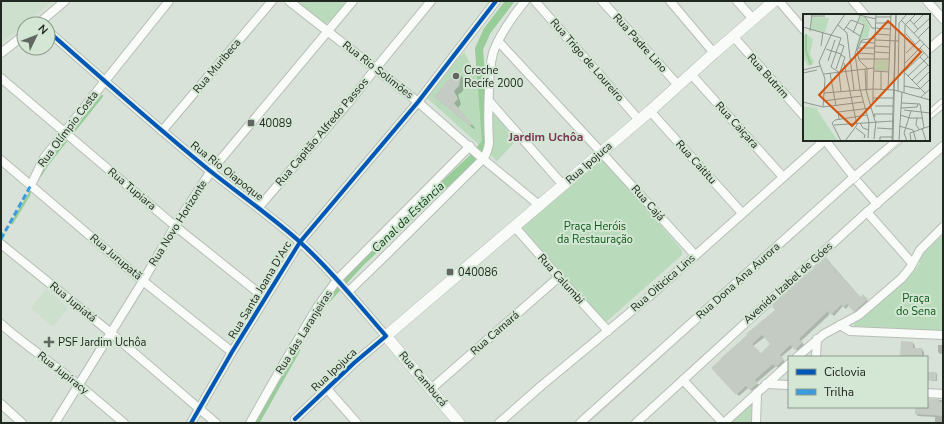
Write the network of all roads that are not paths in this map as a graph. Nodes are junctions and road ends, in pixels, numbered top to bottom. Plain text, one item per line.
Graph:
1 (65, 1) edge
2 (169, 1) edge
3 (272, 1) edge
4 (290, 1) edge
5 (353, 1) edge
6 (431, 1) edge
7 (496, 1) edge
8 (525, 1) edge
9 (535, 1) edge
10 (602, 1) edge
11 (670, 1) edge
12 (737, 1) edge
13 (774, 1) edge
14 (779, 1) edge
15 (853, 1) edge
16 (927, 1) edge
17 (864, 14) edge
18 (48, 16) edge
19 (753, 19) junction
20 (943, 19) edge
21 (803, 29) edge
22 (328, 31) junction
23 (733, 36) junction
24 (943, 37) edge
25 (56, 38) edge
26 (16, 41) edge
27 (498, 41) junction
28 (930, 48) edge
29 (1, 53) edge
30 (714, 53) junction
31 (376, 68) junction
32 (691, 74) junction
33 (1, 78) edge
34 (105, 81) junction
35 (678, 85) junction
36 (489, 101) junction
37 (418, 102) junction
38 (943, 103) edge
39 (650, 111) junction
40 (930, 114) edge
41 (803, 115) edge
42 (639, 120) junction
43 (162, 131) junction
44 (65, 132) junction
45 (824, 141) edge
46 (826, 141) edge
47 (897, 141) edge
48 (943, 146) edge
49 (471, 148) junction
50 (601, 152) junction
51 (482, 157) junction
52 (1, 160) edge
53 (211, 171) junction
54 (782, 177) junction
55 (854, 177) junction
56 (31, 185) junction
57 (563, 185) junction
58 (877, 204) junction
59 (539, 205) junction
60 (258, 208) junction
61 (867, 212) junction
62 (742, 213) junction
63 (175, 226) junction
64 (514, 226) junction
65 (943, 227) edge
66 (300, 242) junction
67 (1, 244) edge
68 (695, 255) junction
69 (912, 263) junction
70 (558, 277) junction
71 (143, 280) junction
72 (338, 281) junction
73 (347, 291) junction
74 (266, 298) junction
75 (1, 324) edge
76 (840, 325) junction
77 (608, 331) junction
78 (111, 333) junction
79 (943, 335) edge
80 (386, 336) junction
81 (817, 339) junction
82 (232, 352) junction
83 (798, 356) edge
84 (816, 356) edge
85 (788, 365) edge
86 (683, 380) junction
87 (766, 384) junction
88 (79, 385) junction
89 (788, 386) edge
90 (327, 389) junction
91 (431, 389) junction
92 (756, 393) junction
93 (928, 393) edge
94 (943, 394) edge
95 (1, 404) edge
96 (200, 409) junction
97 (295, 419) dead end
98 (22, 423) edge
99 (55, 423) edge
100 (124, 423) edge
101 (191, 423) edge
102 (216, 423) edge
103 (250, 423) edge
104 (357, 423) edge
105 (459, 423) edge
106 (499, 423) edge
107 (580, 423) edge
108 (636, 423) edge
109 (723, 423) edge
110 (756, 423) edge

1 - 18 street
2 - 34 street, Rua Olímpio Costa
3 - 43 street, Rua Muribeca
4 - 22 street, Rua Rio Solimões
5 - 22 street, Rua Novo Horizonte
6 - 31 street, Rua Capitão Alfredo Passos
7 - 37 street, Rua Santa Joana D'Arc
8 - 27 street
9 - 42 street, Rua Trigo de Loureiro
10 - 35 street, Rua Padre Lino
11 - 30 street
12 - 19 street
13 - 19 main road, Rua Ipojuca
14 - 21 street
15 - 17 street
16 - 20 street
19 - 23 main road, Rua Ipojuca
22 - 31 street, Rua Rio Solimões
22 - 53 street, Rua Novo Horizonte
23 - 30 main road, Rua Ipojuca
23 - 41 street, Rua Butrim
24 - 28 street
25 - 34 street, Rua Rio Oiapoque
26 - 29 street
27 - 36 street
27 - 50 street, Rua Cajá
30 - 32 main road, Rua Ipojuca
31 - 37 street, Rua Rio Solimões
31 - 60 street, Rua Capitão Alfredo Passos
32 - 35 main road, Rua Ipojuca
32 - 54 street, Rua Caiçara
33 - 44 street, Rua Tupiara
34 - 43 street, Rua Rio Oiapoque
34 - 44 street, Rua Olímpio Costa
35 - 39 main road, Rua Ipojuca
36 - 51 street
36 - 57 street
37 - 49 street, Rua Rio Solimões
37 - 66 street, Rua Santa Joana D'Arc
38 - 40 street
39 - 42 main road, Rua Ipojuca
39 - 62 street, Rua Caititu
42 - 50 main road, Rua Ipojuca
43 - 53 street, Rua Rio Oiapoque
44 - 56 street, Rua Olímpio Costa
44 - 63 street, Rua Tupiara
45 - 54 street, Rua Oiticica Lins
46 - 55 street
47 - 55 street, Rua Dona Ana Aurora
48 - 58 street, Avenida Izabel de Góes
49 - 51 street, Rua Rio Solimões
49 - 72 street, Rua das Laranjeiras
50 - 57 main road, Rua Ipojuca
50 - 68 street, Rua Cajá
51 - 59 street, Rua Rio Solimões
51 - 73 street, Rua das Laranjeiras
52 - 56 street, Rua Jurupatã
53 - 60 street, Rua Rio Oiapoque
53 - 63 street, Rua Novo Horizonte
54 - 62 street, Rua Oiticica Lins
55 - 58 street
55 - 107 street, Rua Dona Ana Aurora
56 - 71 street, Rua Jurupatã
57 - 59 main road, Rua Ipojuca
58 - 61 street, Avenida Izabel de Góes
59 - 64 main road, Rua Ipojuca
60 - 66 street, Rua Rio Oiapoque
61 - 69 street
61 - 86 street, Avenida Izabel de Góes
62 - 68 street, Rua Oiticica Lins
63 - 71 street, Rua Novo Horizonte
63 - 74 street, Rua Tupiara
64 - 70 street, Rua Calumbi
64 - 80 main road, Rua Ipojuca
65 - 69 street
66 - 72 street, Rua Rio Oiapoque
66 - 74 street, Rua Santa Joana D'Arc
67 - 78 street, Rua Jupiatá
68 - 77 street, Rua Oiticica Lins
69 - 76 street
70 - 77 street, Rua Calumbi
70 - 91 street, Rua Camará
71 - 78 street, Rua Novo Horizonte
71 - 82 street, Rua Jurupatã
72 - 73 street, Rua Rio Oiapoque
72 - 103 street, Rua das Laranjeiras
73 - 80 street, Rua Rio Oiapoque
74 - 82 street, Rua Santa Joana D'Arc
75 - 88 street, Rua Jupiracy
76 - 79 street
76 - 81 street
77 - 106 street, Rua Oiticica Lins
78 - 88 street, Rua Novo Horizonte
78 - 96 street, Rua Jupiatá
80 - 90 street, Rua Ipojuca
80 - 91 main road, Rua Cambucá
81 - 83 street
81 - 84 street
82 - 96 street, Rua Santa Joana D'Arc
85 - 87 street
86 - 108 street, Avenida Izabel de Góes
86 - 109 street
87 - 89 street
87 - 92 street
88 - 99 street, Rua Novo Horizonte
88 - 100 street, Rua Jupiracy
90 - 97 street, Rua Ipojuca
90 - 104 street
91 - 105 main road, Rua Cambucá
92 - 109 street
92 - 110 street
93 - 94 street
95 - 98 street
96 - 101 street, Rua Santa Joana D'Arc
96 - 102 street, Rua Jupiatá

